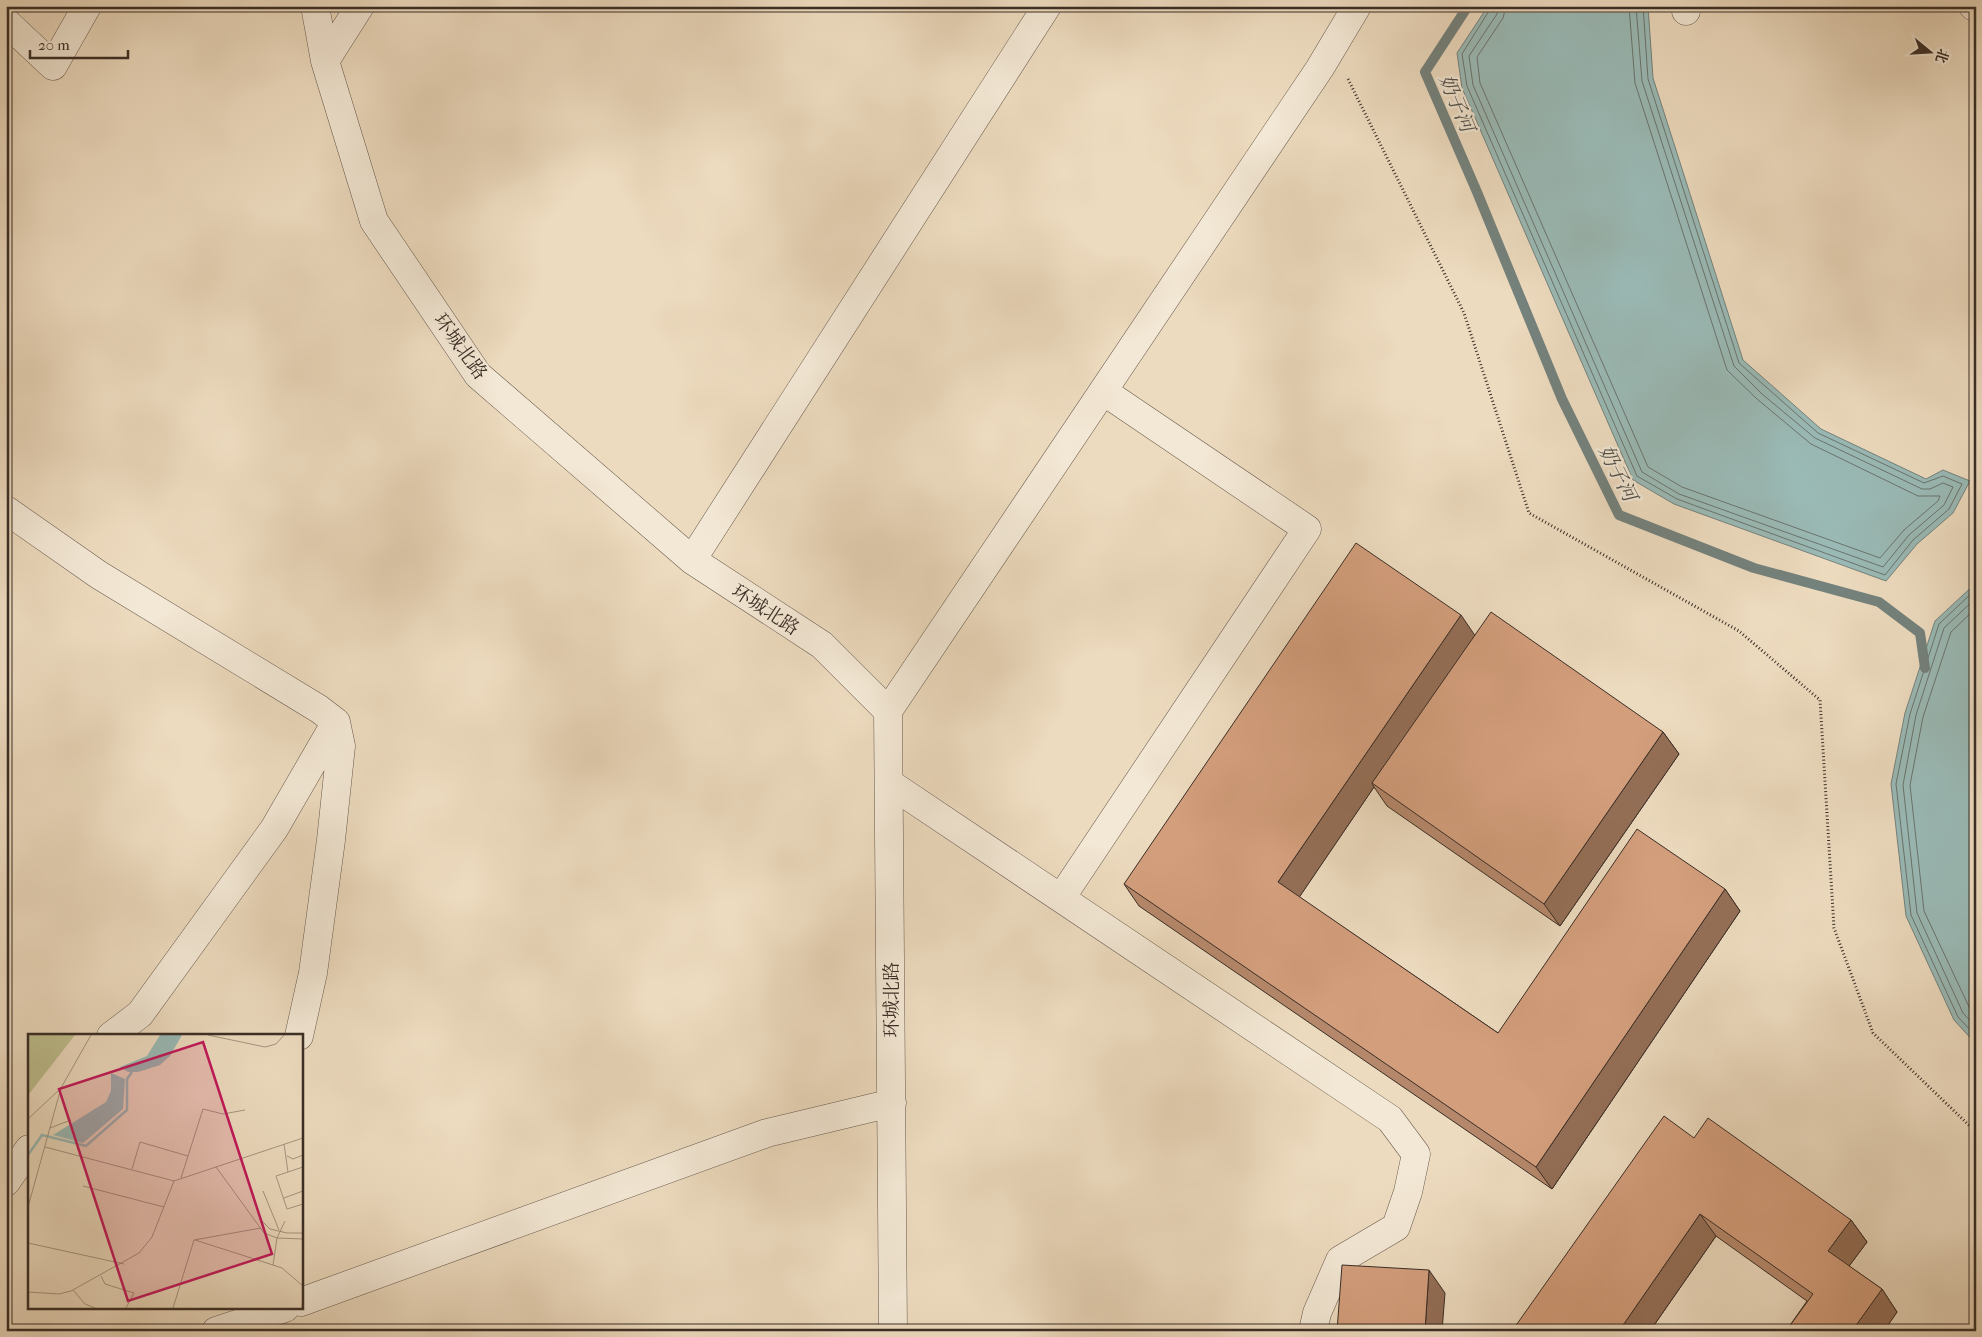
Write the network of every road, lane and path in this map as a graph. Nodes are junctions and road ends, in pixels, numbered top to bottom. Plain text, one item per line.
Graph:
1 (87, 6) edge
2 (315, 6) edge
3 (360, 6) edge
4 (1047, 6) edge
5 (1357, 6) edge
6 (6, 22) edge
7 (1332, 48) junction
8 (325, 61) junction
9 (1103, 392) junction
10 (6, 510) edge
11 (692, 560) junction
12 (888, 711) junction
13 (336, 722) junction
14 (889, 783) junction
15 (1061, 898) junction
16 (114, 1034) edge
17 (299, 1034) edge
18 (892, 1104) junction
19 (1976, 1132) edge
20 (28, 1150) edge
21 (6, 1182) edge
22 (302, 1302) edge
23 (274, 1310) edge
24 (252, 1314) edge
25 (216, 1331) edge
26 (893, 1331) edge
27 (1313, 1331) edge

1 - 6 street
2 - 8 street, 环城北路
3 - 8 street
4 - 11 street
5 - 7 street
7 - 9 street
7 - 19 path
8 - 11 street, 环城北路
9 - 12 street
9 - 15 street
10 - 13 street
11 - 12 street, 环城北路
12 - 14 street, 环城北路
13 - 16 street
13 - 17 street
14 - 15 street
14 - 18 street, 环城北路
15 - 27 street
18 - 22 street
18 - 26 street, 环城北路
20 - 21 street
23 - 24 street
24 - 25 street

